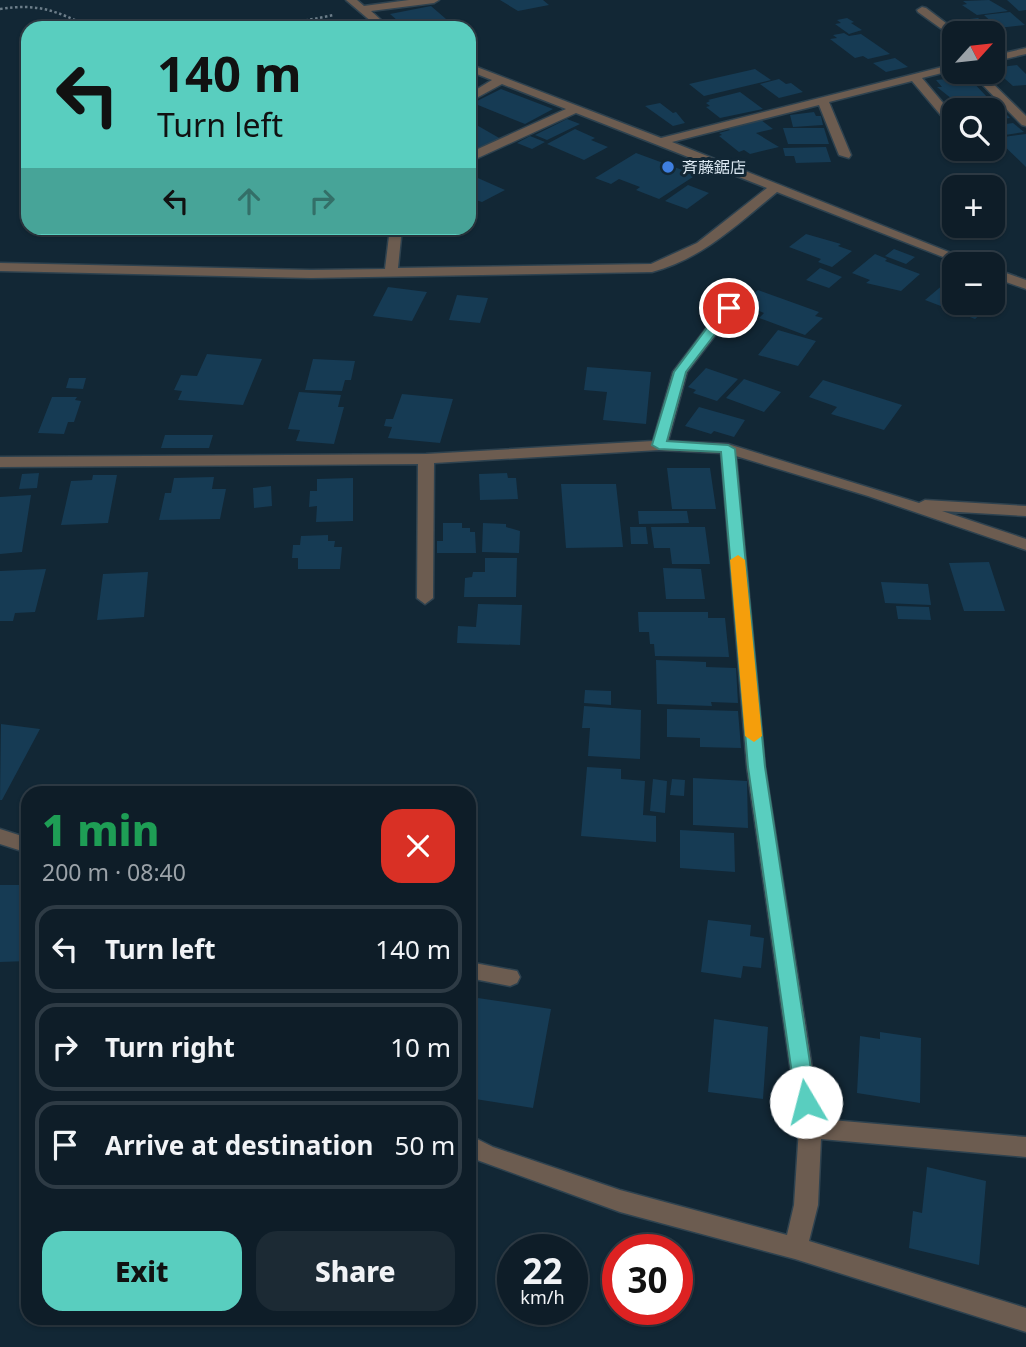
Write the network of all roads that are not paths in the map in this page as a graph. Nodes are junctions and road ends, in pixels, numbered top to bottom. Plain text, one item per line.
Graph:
1 (351, 0) edge
2 (434, 0) edge
3 (361, 9) junction
4 (922, 10) dead end
5 (376, 21) edge
6 (942, 24) edge
7 (1026, 51) edge
8 (1005, 56) edge
9 (476, 70) edge
10 (942, 70) edge
11 (914, 76) junction
12 (502, 79) junction
13 (987, 84) edge
14 (476, 95) edge
15 (822, 99) junction
16 (577, 108) junction
17 (942, 110) edge
18 (1026, 123) edge
19 (663, 141) junction
20 (476, 155) edge
21 (845, 155) dead end
22 (774, 188) junction
23 (395, 235) edge
24 (942, 252) edge
25 (0, 267) edge
26 (391, 273) junction
27 (1005, 277) edge
28 (1026, 285) edge
29 (729, 308) dead end
30 (659, 445) junction
31 (728, 449) junction
32 (426, 459) junction
33 (0, 462) edge
34 (907, 504) junction
35 (1026, 511) edge
36 (1026, 545) edge
37 (425, 598) dead end
38 (0, 836) edge
39 (21, 844) edge
40 (476, 971) edge
41 (510, 977) dead end
42 (810, 1128) junction
43 (1026, 1147) edge
44 (476, 1149) edge
45 (794, 1248) junction
46 (1026, 1320) edge

1 - 3 street
2 - 3 street
3 - 5 street
4 - 6 street
7 - 8 street
9 - 12 street
10 - 11 street
11 - 15 street
11 - 17 street
12 - 14 street
12 - 16 street
13 - 18 street
15 - 19 street
15 - 21 street
16 - 19 street
16 - 20 street
19 - 22 street
22 - 24 street
22 - 26 street
23 - 26 street
25 - 26 street
27 - 28 street
29 - 30 street
30 - 31 street
30 - 32 street
31 - 34 street
31 - 42 street
32 - 33 street
32 - 37 street
34 - 35 street
34 - 36 street
38 - 39 street
40 - 41 street
42 - 43 street
42 - 45 street
44 - 45 street
45 - 46 street

